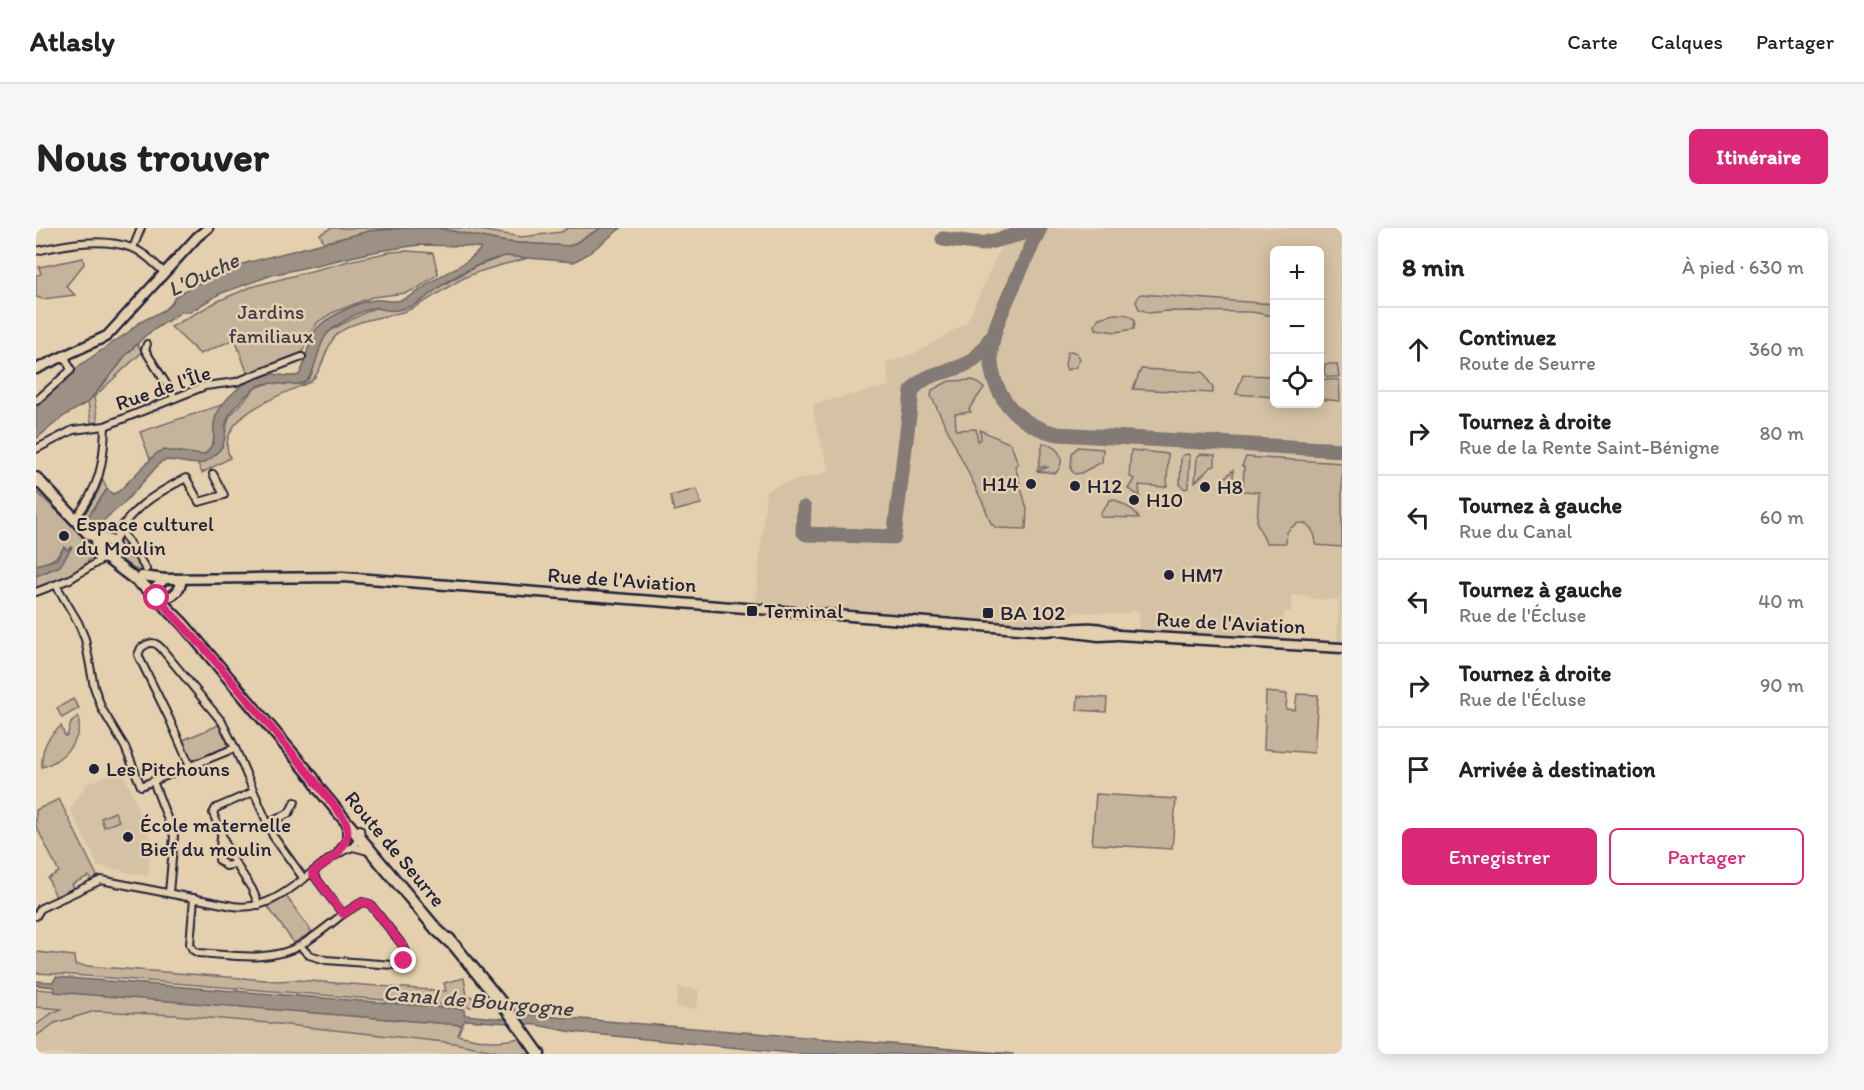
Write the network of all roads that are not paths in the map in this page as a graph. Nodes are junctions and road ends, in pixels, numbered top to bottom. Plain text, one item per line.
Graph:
1 (141, 228) edge
2 (208, 228) edge
3 (134, 248) junction
4 (36, 251) edge
5 (165, 273) junction
6 (147, 344) dead end
7 (65, 357) junction
8 (302, 357) dead end
9 (36, 369) edge
10 (175, 398) junction
11 (36, 401) edge
12 (105, 426) junction
13 (36, 449) edge
14 (213, 474) dead end
15 (36, 478) edge
16 (36, 486) edge
17 (73, 521) junction
18 (119, 530) junction
19 (102, 547) junction
20 (144, 572) junction
21 (165, 579) junction
22 (56, 585) junction
23 (177, 586) junction
24 (36, 592) edge
25 (160, 597) junction
26 (175, 611) junction
27 (183, 624) junction
28 (1342, 648) edge
29 (235, 748) junction
30 (190, 766) junction
31 (313, 778) junction
32 (153, 781) junction
33 (253, 792) junction
34 (295, 802) dead end
35 (346, 822) junction
36 (267, 824) junction
37 (221, 834) junction
38 (360, 837) junction
39 (346, 841) junction
40 (337, 854) junction
41 (235, 864) junction
42 (312, 873) junction
43 (304, 879) junction
44 (169, 893) junction
45 (194, 898) junction
46 (259, 905) junction
47 (343, 914) junction
48 (36, 916) edge
49 (451, 943) junction
50 (300, 946) junction
51 (539, 1054) edge

1 - 3 street
2 - 5 street
3 - 4 street
3 - 5 street
5 - 7 street
6 - 10 street
7 - 9 street
7 - 11 street
8 - 10 street, Rue de l'Île
10 - 12 street, Rue de l'Île
12 - 13 street, Rue de l'Île
12 - 17 street
14 - 18 street
15 - 17 main road
16 - 17 main road
17 - 19 main road
18 - 19 street
18 - 19 street
18 - 20 street
19 - 20 main road, Route de Seurre
19 - 22 street
19 - 25 main road
20 - 21 street
20 - 25 main road, Route de Seurre
21 - 23 street
21 - 25 street
22 - 24 street
22 - 32 street
23 - 25 street
23 - 26 street
23 - 28 street, Rue de l'Aviation
25 - 26 main road, Route de Seurre
25 - 27 main road, Route de Seurre
26 - 27 main road, Route de Seurre
27 - 31 main road, Route de Seurre
29 - 30 street
29 - 30 street
29 - 33 street
30 - 32 street
31 - 35 main road, Route de Seurre
31 - 38 main road, Route de Seurre
32 - 44 street
33 - 36 street
33 - 37 street
34 - 36 street
35 - 38 main road, Route de Seurre
35 - 39 street
36 - 43 street
37 - 41 street
37 - 41 street
38 - 39 street
38 - 40 street
38 - 49 main road, Route de Seurre
38 - 49 main road, Route de Seurre
39 - 40 street
40 - 42 street
41 - 46 street
42 - 43 street
42 - 47 street
43 - 46 street
44 - 45 street
44 - 48 street
45 - 46 street
45 - 50 street
47 - 50 street
47 - 50 street
49 - 51 main road, Route de Seurre

